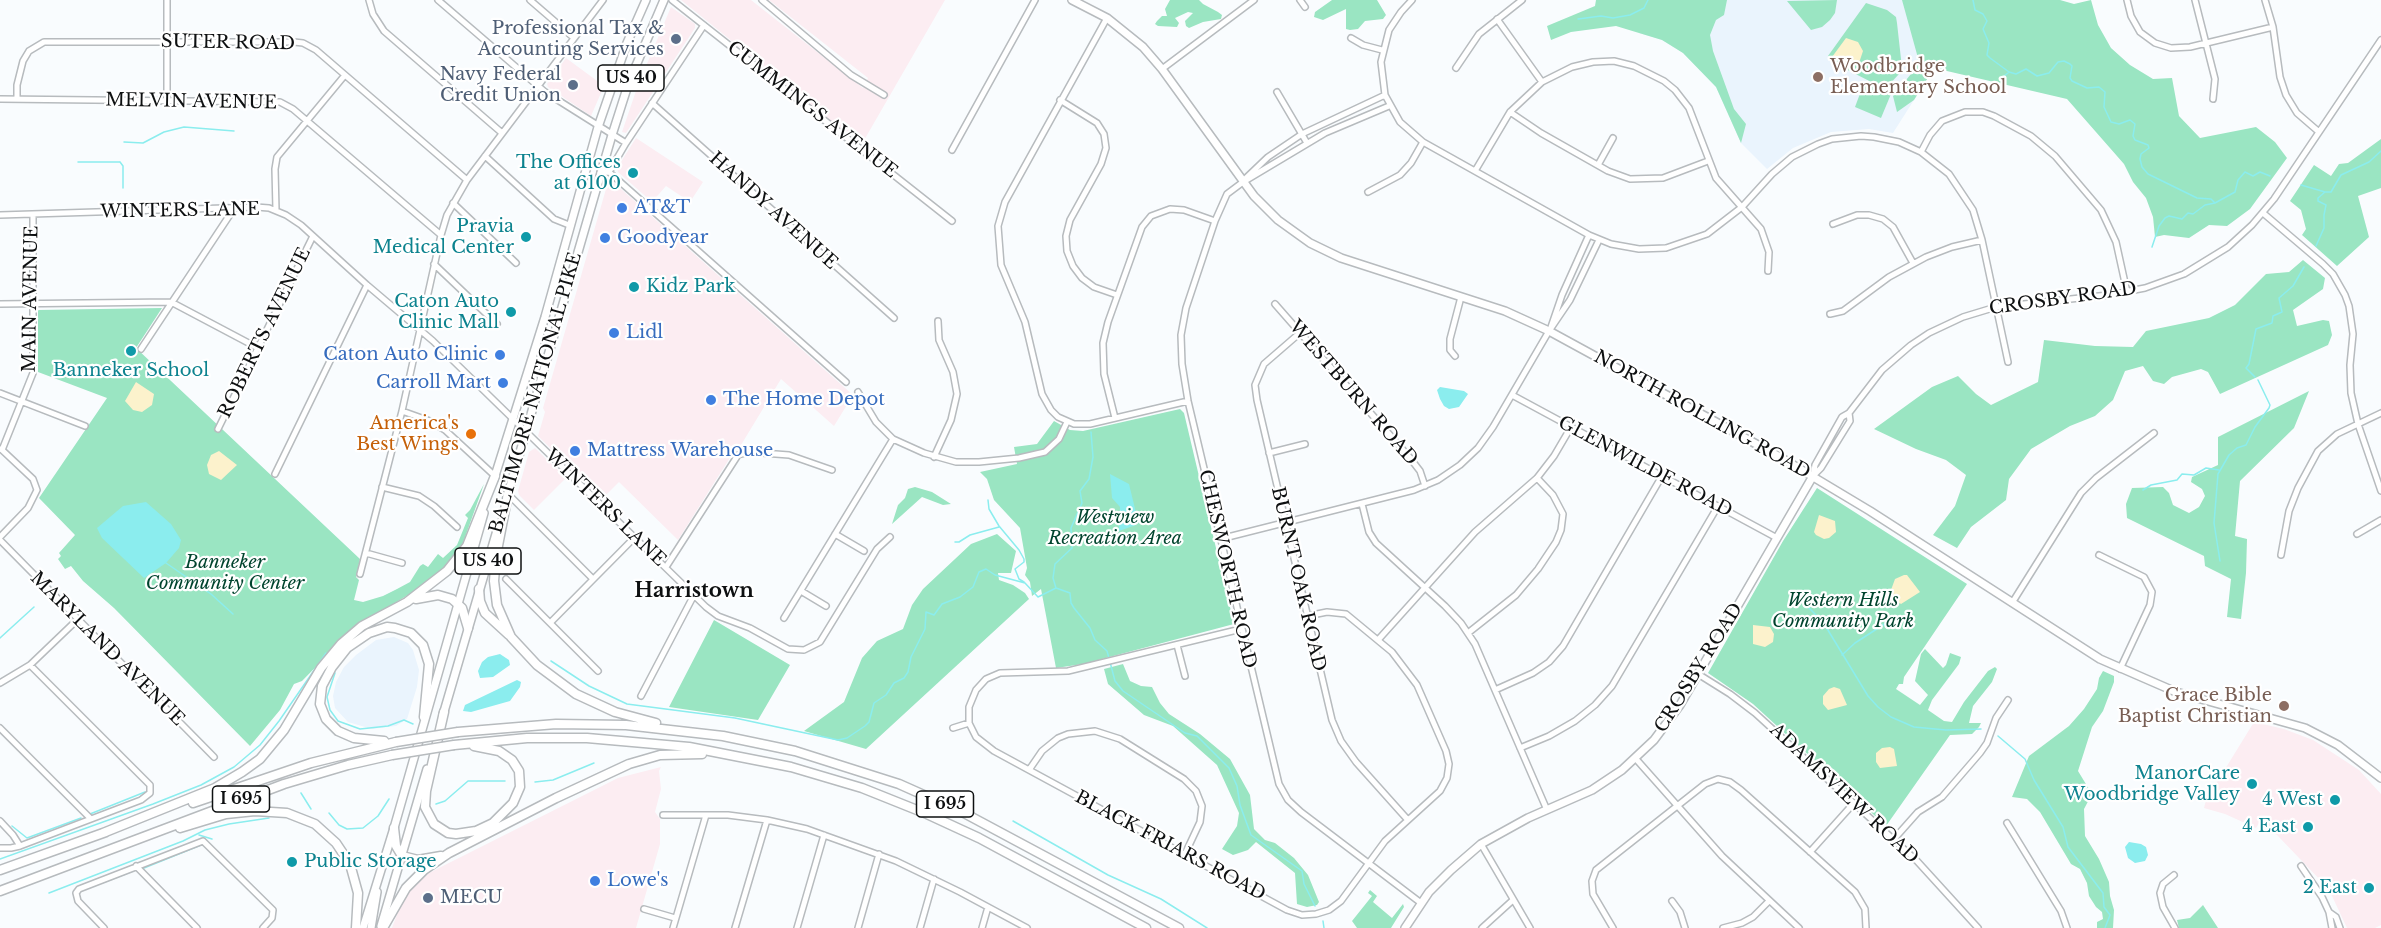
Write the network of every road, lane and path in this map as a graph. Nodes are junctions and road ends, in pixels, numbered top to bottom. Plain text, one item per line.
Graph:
1 (167, 0) edge
2 (369, 0) edge
3 (438, 0) edge
4 (530, 0) edge
5 (603, 0) edge
6 (645, 0) edge
7 (664, 0) edge
8 (672, 0) edge
9 (762, 0) edge
10 (1035, 0) edge
11 (1072, 0) edge
12 (1254, 0) edge
13 (1300, 0) edge
14 (1412, 0) edge
15 (1522, 0) edge
16 (2127, 0) edge
17 (2195, 0) edge
18 (2265, 0) edge
19 (1305, 7) dead end
20 (1107, 18) junction
21 (1497, 19) junction
22 (704, 25) junction
23 (2272, 27) junction
24 (574, 38) junction
25 (1351, 38) dead end
26 (167, 42) junction
27 (2380, 42) edge
28 (2207, 43) junction
29 (1382, 50) junction
30 (1456, 68) dead end
31 (1162, 69) junction
32 (345, 75) junction
33 (1542, 82) junction
34 (538, 86) junction
35 (1277, 92) dead end
36 (1385, 95) junction
37 (884, 96) dead end
38 (0, 99) edge
39 (17, 99) junction
40 (2213, 99) dead end
41 (167, 100) junction
42 (1060, 100) junction
43 (652, 103) junction
44 (1389, 106) junction
45 (1510, 112) junction
46 (307, 120) junction
47 (598, 127) junction
48 (2319, 132) junction
49 (502, 133) junction
50 (1302, 134) junction
51 (612, 135) junction
52 (1613, 138) dead end
53 (1423, 142) junction
54 (626, 143) junction
55 (1307, 143) junction
56 (952, 150) dead end
57 (1921, 152) junction
58 (485, 156) junction
59 (1708, 161) junction
60 (1598, 165) junction
61 (1475, 171) junction
62 (609, 172) junction
63 (600, 173) junction
64 (467, 180) junction
65 (1243, 182) junction
66 (1368, 192) dead end
67 (453, 203) junction
68 (235, 207) junction
69 (1742, 207) junction
70 (276, 210) junction
71 (2263, 213) junction
72 (0, 215) edge
73 (33, 215) junction
74 (952, 221) dead end
75 (1215, 221) junction
76 (1833, 224) dead end
77 (569, 225) junction
78 (441, 235) junction
79 (1589, 235) junction
80 (313, 236) junction
81 (1599, 240) junction
82 (1982, 240) junction
83 (516, 263) dead end
84 (1913, 263) junction
85 (434, 264) junction
86 (1768, 271) dead end
87 (367, 285) junction
88 (2127, 292) junction
89 (1117, 295) junction
90 (1461, 297) junction
91 (171, 303) junction
92 (0, 304) edge
93 (34, 304) junction
94 (1275, 304) dead end
95 (1996, 307) junction
96 (1830, 314) dead end
97 (545, 317) junction
98 (894, 318) dead end
99 (938, 321) dead end
100 (497, 324) dead end
101 (422, 330) junction
102 (1550, 331) junction
103 (1301, 332) junction
104 (554, 335) junction
105 (258, 348) junction
106 (141, 349) dead end
107 (1455, 356) dead end
108 (2008, 362) dead end
109 (846, 382) dead end
110 (858, 392) dead end
111 (0, 393) edge
112 (1512, 395) junction
113 (1188, 400) junction
114 (22, 402) junction
115 (402, 411) junction
116 (2381, 413) edge
117 (512, 418) junction
118 (1115, 418) junction
119 (1067, 422) junction
120 (2358, 424) junction
121 (85, 426) dead end
122 (1571, 427) junction
123 (218, 429) dead end
124 (526, 432) junction
125 (2154, 433) dead end
126 (894, 439) junction
127 (1305, 444) dead end
128 (1, 449) edge
129 (1269, 453) junction
130 (934, 456) junction
131 (832, 470) dead end
132 (275, 474) dead end
133 (495, 476) junction
134 (1662, 476) junction
135 (1813, 476) junction
136 (1537, 478) junction
137 (382, 486) junction
138 (1425, 486) junction
139 (2381, 490) edge
140 (508, 494) junction
141 (1362, 504) junction
142 (1718, 506) junction
143 (2381, 520) edge
144 (1286, 523) junction
145 (457, 527) dead end
146 (835, 534) junction
147 (2357, 534) dead end
148 (635, 537) junction
149 (890, 537) dead end
150 (0, 538) edge
151 (1778, 538) junction
152 (1220, 539) junction
153 (864, 551) dead end
154 (366, 553) junction
155 (2099, 555) dead end
156 (2281, 555) dead end
157 (402, 563) dead end
158 (666, 567) junction
159 (360, 574) dead end
160 (506, 579) dead end
161 (593, 579) junction
162 (1425, 588) junction
163 (479, 589) junction
164 (801, 591) junction
165 (694, 595) junction
166 (407, 602) junction
167 (458, 603) junction
168 (2012, 603) junction
169 (826, 606) dead end
170 (1307, 616) junction
171 (784, 618) dead end
172 (78, 619) junction
173 (550, 623) junction
174 (468, 628) junction
175 (1241, 628) junction
176 (1468, 633) junction
177 (512, 637) junction
178 (1378, 640) junction
179 (1177, 645) junction
180 (30, 665) junction
181 (2120, 669) junction
182 (598, 671) dead end
183 (1698, 674) junction
184 (1185, 676) dead end
185 (0, 683) edge
186 (1495, 690) junction
187 (641, 696) dead end
188 (2008, 700) dead end
189 (444, 712) junction
190 (424, 717) junction
191 (969, 723) junction
192 (0, 728) edge
193 (952, 728) dead end
194 (692, 731) junction
195 (396, 742) junction
196 (456, 744) junction
197 (1520, 748) junction
198 (736, 755) junction
199 (214, 757) dead end
200 (1636, 759) junction
201 (1029, 770) junction
202 (2381, 778) edge
203 (1854, 803) junction
204 (1677, 807) junction
205 (1548, 810) junction
206 (706, 814) junction
207 (663, 815) dead end
208 (90, 818) junction
209 (1407, 819) junction
210 (767, 820) junction
211 (0, 822) edge
212 (2007, 823) dead end
213 (394, 828) junction
214 (103, 833) junction
215 (824, 835) junction
216 (1894, 839) junction
217 (1481, 844) junction
218 (20, 846) junction
219 (0, 848) edge
220 (1810, 852) junction
221 (449, 853) junction
222 (879, 854) junction
223 (1185, 854) junction
224 (94, 855) junction
225 (402, 856) junction
226 (1368, 862) junction
227 (136, 866) junction
228 (2301, 866) dead end
229 (0, 870) edge
230 (380, 871) junction
231 (2174, 875) dead end
232 (934, 879) junction
233 (0, 891) edge
234 (1513, 900) junction
235 (1672, 901) dead end
236 (1769, 901) junction
237 (1421, 903) junction
238 (988, 907) junction
239 (644, 909) dead end
240 (2329, 912) junction
241 (675, 918) junction
242 (1866, 926) edge
243 (104, 928) edge
244 (197, 928) edge
245 (264, 928) edge
246 (357, 928) edge
247 (363, 928) edge
248 (371, 928) edge
249 (382, 928) edge
250 (673, 928) edge
251 (735, 928) edge
252 (797, 928) edge
253 (858, 928) edge
254 (920, 928) edge
255 (982, 928) edge
256 (1028, 928) edge
257 (1146, 928) edge
258 (1179, 928) edge
259 (1405, 928) edge
260 (1482, 928) edge
261 (1530, 928) edge
262 (1613, 928) edge
263 (1685, 928) edge
264 (1724, 928) edge
265 (1799, 928) edge
266 (1978, 928) edge
267 (2067, 928) edge
268 (2175, 928) edge
269 (2332, 928) edge
270 (2340, 928) edge

1 - 26 street
2 - 49 street
3 - 34 street
4 - 24 street
5 - 24 street
6 - 47 main road, BALTIMORE NATIONAL PIKE / US 40
7 - 51 main road, BALTIMORE NATIONAL PIKE / US 40
8 - 22 street, CUMMINGS AVENUE
9 - 37 street
10 - 56 street
11 - 20 main road, NORTH ROLLING ROAD
12 - 31 street
13 - 19 street
14 - 29 street
15 - 21 street
16 - 28 street
17 - 28 street
18 - 23 street
20 - 31 main road, NORTH ROLLING ROAD
20 - 42 street
21 - 30 street
21 - 33 street
22 - 43 street
22 - 74 street, CUMMINGS AVENUE
23 - 28 street
23 - 48 street
24 - 34 street
25 - 29 street
26 - 32 street, SUTER ROAD
26 - 39 street, SUTER ROAD
26 - 41 street
27 - 48 street, CROSBY ROAD
28 - 40 street
29 - 36 street
31 - 65 main road, NORTH ROLLING ROAD
32 - 46 street
32 - 64 street, SUTER ROAD
33 - 45 street
33 - 59 street
34 - 47 street
34 - 49 street
35 - 50 street
36 - 44 street
36 - 50 street, CHESWORTH ROAD
38 - 39 street, MELVIN AVENUE
39 - 41 street, MELVIN AVENUE
41 - 46 street, MELVIN AVENUE
42 - 89 street
42 - 119 street
43 - 54 street
43 - 98 street, HANDY AVENUE
44 - 53 street
44 - 55 street, CHESWORTH ROAD
45 - 60 street
45 - 61 street
46 - 70 street
46 - 78 street, MELVIN AVENUE
47 - 51 street
47 - 77 main road, BALTIMORE NATIONAL PIKE / US 40
48 - 71 street, CROSBY ROAD
49 - 58 street
50 - 55 street
50 - 65 street, CHESWORTH ROAD
51 - 54 street
51 - 63 main road, BALTIMORE NATIONAL PIKE / US 40
52 - 60 street
53 - 61 street
53 - 66 street
54 - 62 street
55 - 65 street, CHESWORTH ROAD
57 - 69 street
57 - 82 street
57 - 88 street
58 - 64 street
58 - 77 street
59 - 60 street
59 - 69 street
61 - 79 street
62 - 63 street
62 - 109 street
63 - 104 main road, BALTIMORE NATIONAL PIKE / US 40
64 - 67 street
65 - 75 street, CHESWORTH ROAD
65 - 90 main road, NORTH ROLLING ROAD
67 - 78 street
67 - 83 street
68 - 70 street, WINTERS LANE
68 - 73 street, WINTERS LANE
68 - 91 street
69 - 81 street
69 - 86 street
70 - 80 street, WINTERS LANE
71 - 88 street, CROSBY ROAD
71 - 120 street
72 - 73 street, WINTERS LANE
73 - 93 street, MAIN AVENUE
75 - 89 street
75 - 113 street, CHESWORTH ROAD
76 - 84 street
77 - 97 main road, BALTIMORE NATIONAL PIKE / US 40
78 - 85 street
79 - 81 street
79 - 102 street
80 - 87 street, WINTERS LANE
80 - 105 street, ROBERTS AVENUE
81 - 102 street
82 - 84 street
82 - 95 street
84 - 96 street
85 - 100 street
85 - 101 street
87 - 101 street, WINTERS LANE
87 - 132 street
88 - 95 street, CROSBY ROAD
89 - 118 street
90 - 102 main road, NORTH ROLLING ROAD
90 - 107 street
91 - 93 street
91 - 105 street
91 - 106 street
92 - 93 street
93 - 114 street, MAIN AVENUE
94 - 103 street, WESTBURN ROAD
95 - 108 street
95 - 135 street, CROSBY ROAD
97 - 104 main road
97 - 117 main road, BALTIMORE NATIONAL PIKE / US 40
99 - 130 street
101 - 115 street
101 - 117 street, WINTERS LANE
102 - 112 street
102 - 135 main road, NORTH ROLLING ROAD
103 - 129 street, BURNT OAK ROAD
103 - 138 street, WESTBURN ROAD
104 - 124 main road, BALTIMORE NATIONAL PIKE / US 40
105 - 123 street, ROBERTS AVENUE
110 - 126 street
111 - 114 street
112 - 122 street, GLENWILDE ROAD
112 - 138 street
113 - 118 street
113 - 152 street, CHESWORTH ROAD
114 - 121 street
114 - 128 street, MAIN AVENUE
115 - 133 street
115 - 137 street
116 - 120 street
117 - 124 street, WINTERS LANE
117 - 133 main road, BALTIMORE NATIONAL PIKE / US 40
118 - 119 street
119 - 130 street
120 - 139 street
120 - 156 street
122 - 134 street, GLENWILDE ROAD
122 - 136 street
124 - 140 main road, BALTIMORE NATIONAL PIKE / US 40
124 - 148 street, WINTERS LANE
125 - 168 street
126 - 130 street
126 - 146 street
127 - 129 street
128 - 150 street
129 - 144 street, BURNT OAK ROAD
131 - 158 street
133 - 166 highway
133 - 167 main road, BALTIMORE NATIONAL PIKE / US 40
134 - 142 street, GLENWILDE ROAD
134 - 186 street
135 - 151 main road, CROSBY ROAD
135 - 168 main road, NORTH ROLLING ROAD
136 - 162 street
136 - 176 street
137 - 145 street
137 - 154 street
138 - 141 street
140 - 161 street
140 - 163 main road, BALTIMORE NATIONAL PIKE / US 40
140 - 177 highway
141 - 144 street
141 - 162 street
142 - 151 street, GLENWILDE ROAD
142 - 197 street
143 - 147 street
144 - 152 street
144 - 170 street, BURNT OAK ROAD
146 - 153 street
146 - 164 street
148 - 158 street, WINTERS LANE
148 - 161 street
149 - 165 street, WINTERS LANE
150 - 172 street, MARYLAND AVENUE
151 - 183 main road, CROSBY ROAD
152 - 175 street, CHESWORTH ROAD
154 - 157 street
154 - 159 street
155 - 181 street
158 - 165 street, WINTERS LANE
160 - 173 street
161 - 173 street
162 - 176 street
162 - 178 street
163 - 174 main road, BALTIMORE NATIONAL PIKE / US 40
163 - 177 highway
164 - 169 street
164 - 171 street
165 - 187 street
166 - 167 highway
166 - 214 highway
167 - 174 highway
167 - 190 main road, BALTIMORE NATIONAL PIKE / US 40
168 - 181 main road, NORTH ROLLING ROAD
170 - 178 street, BLACK FRIARS ROAD
170 - 209 street, BURNT OAK ROAD
172 - 180 street
172 - 199 street, MARYLAND AVENUE
173 - 182 street
174 - 189 main road, BALTIMORE NATIONAL PIKE / US 40
175 - 179 street
175 - 226 street, CHESWORTH ROAD
176 - 186 street
177 - 194 highway
178 - 209 street, BLACK FRIARS ROAD
179 - 184 street
179 - 191 street
180 - 185 street
180 - 208 street
181 - 202 main road, NORTH ROLLING ROAD
183 - 200 main road, CROSBY ROAD
183 - 203 street, ADAMSVIEW ROAD
186 - 197 street
188 - 216 street
189 - 196 highway
189 - 225 main road, BALTIMORE NATIONAL PIKE / US 40
190 - 195 highway
190 - 213 main road, BALTIMORE NATIONAL PIKE / US 40
191 - 193 street
191 - 201 street, BLACK FRIARS ROAD
192 - 208 street
194 - 195 highway, I 695, bridge
194 - 258 highway, I 695
195 - 214 highway, I 695
196 - 198 highway, I 695
196 - 224 highway, I 695, bridge
197 - 205 street
198 - 221 highway
198 - 257 highway, I 695
200 - 204 street
200 - 205 main road, CROSBY ROAD
201 - 223 street, BLACK FRIARS ROAD
201 - 223 street
203 - 216 street, ADAMSVIEW ROAD
203 - 220 street
204 - 220 street
204 - 236 street
204 - 262 street
205 - 217 main road, CROSBY ROAD
206 - 207 street
206 - 210 street
206 - 241 street
208 - 218 street
209 - 226 street, BLACK FRIARS ROAD
210 - 215 street
210 - 251 street
211 - 218 street
212 - 267 street
213 - 225 highway
213 - 230 main road, BALTIMORE NATIONAL PIKE / US 40
214 - 229 highway, I 695
215 - 222 street
215 - 252 street
216 - 266 street, ADAMSVIEW ROAD
217 - 234 street
217 - 237 main road, CROSBY ROAD
218 - 219 street
220 - 242 street
221 - 225 highway
221 - 249 highway
222 - 232 street
222 - 253 street
223 - 226 street, BLACK FRIARS ROAD
224 - 233 highway, I 695
224 - 246 highway
225 - 249 main road, BALTIMORE NATIONAL PIKE / US 40
226 - 237 street, CHESWORTH ROAD
227 - 243 street
227 - 244 street
227 - 245 street
228 - 240 street
230 - 247 main road, BALTIMORE NATIONAL PIKE / US 40
230 - 248 main road
231 - 268 street
232 - 238 street
232 - 254 street
234 - 260 street
234 - 261 street
235 - 263 street
236 - 264 street
236 - 265 street
237 - 259 main road, CROSBY ROAD
238 - 255 street
238 - 256 street
239 - 241 street
240 - 269 street
240 - 270 street
241 - 250 street

